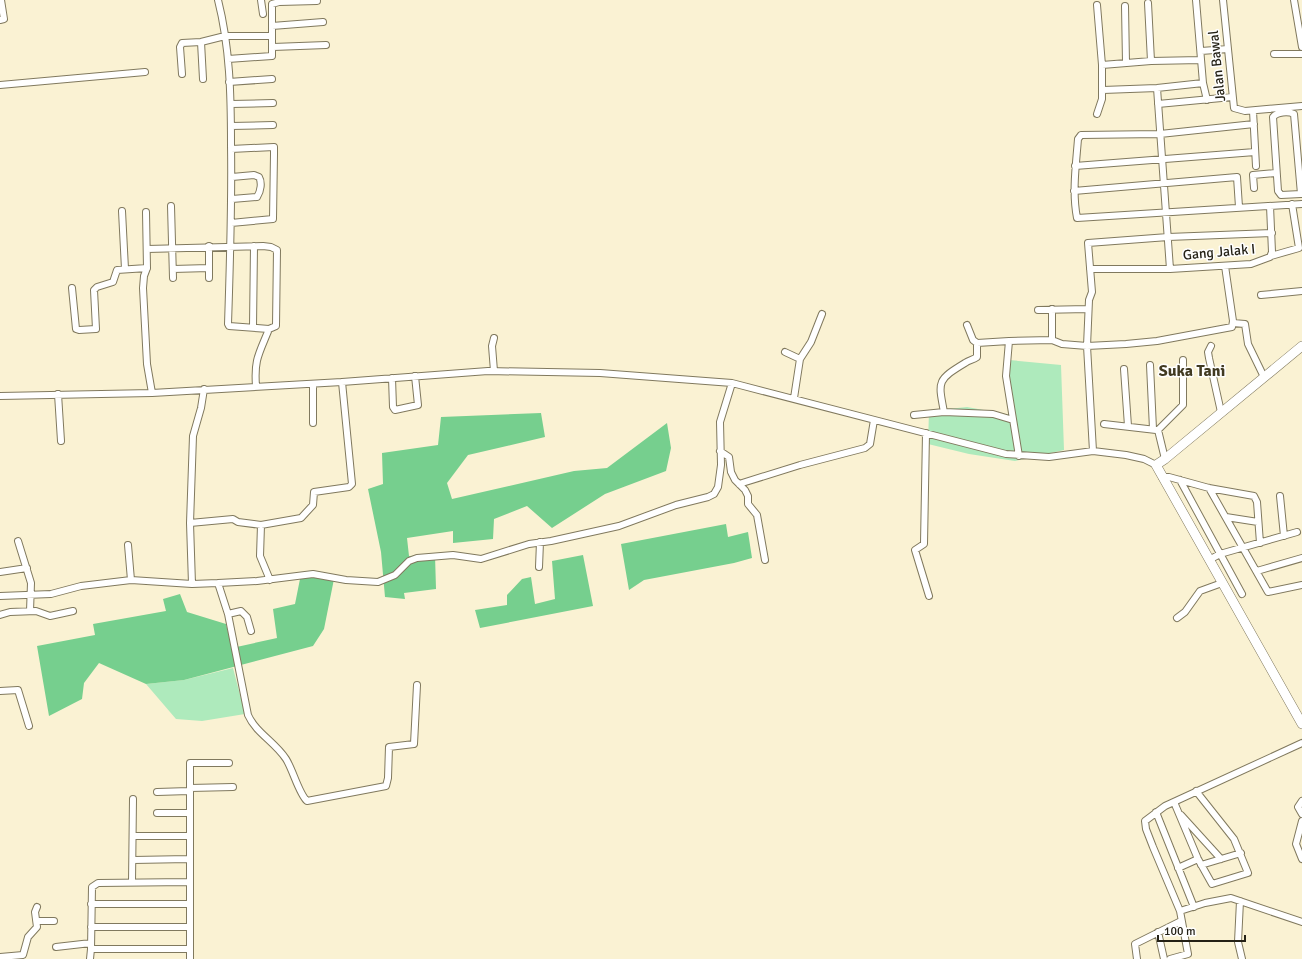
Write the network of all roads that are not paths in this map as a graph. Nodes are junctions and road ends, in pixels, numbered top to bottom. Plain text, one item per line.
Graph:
1 (1, 0) edge
2 (218, 0) edge
3 (261, 0) edge
4 (1196, 0) edge
5 (1223, 0) edge
6 (1294, 0) edge
7 (317, 1) edge
8 (1148, 3) dead end
9 (1097, 5) dead end
10 (1124, 6) dead end
11 (263, 14) dead end
12 (0, 20) edge
13 (323, 22) dead end
14 (272, 26) junction
15 (225, 36) junction
16 (272, 36) junction
17 (201, 42) junction
18 (326, 46) dead end
19 (273, 47) junction
20 (1302, 47) edge
21 (1228, 49) junction
22 (1201, 50) junction
23 (1274, 54) dead end
24 (1302, 54) edge
25 (228, 60) junction
26 (1201, 60) junction
27 (1151, 61) junction
28 (1126, 63) junction
29 (1102, 64) junction
30 (145, 72) dead end
31 (182, 74) dead end
32 (203, 79) dead end
33 (272, 79) dead end
34 (229, 82) junction
35 (1203, 83) junction
36 (0, 85) edge
37 (1157, 88) junction
38 (1103, 90) junction
39 (1232, 97) junction
40 (1207, 100) junction
41 (273, 103) dead end
42 (231, 104) junction
43 (1158, 104) junction
44 (1302, 106) edge
45 (1253, 111) junction
46 (1097, 114) dead end
47 (1254, 124) junction
48 (273, 125) dead end
49 (231, 126) junction
50 (1160, 134) junction
51 (231, 149) junction
52 (1255, 152) junction
53 (1162, 158) junction
54 (1076, 166) junction
55 (1256, 166) dead end
56 (1276, 173) junction
57 (232, 177) junction
58 (1164, 184) junction
59 (1254, 188) dead end
60 (1074, 191) junction
61 (1302, 194) edge
62 (232, 199) junction
63 (1292, 204) junction
64 (1302, 204) edge
65 (171, 206) dead end
66 (1270, 206) junction
67 (1239, 207) junction
68 (122, 211) dead end
69 (146, 212) dead end
70 (1165, 212) junction
71 (232, 223) junction
72 (1272, 233) junction
73 (1168, 237) junction
74 (209, 246) junction
75 (230, 246) junction
76 (254, 246) junction
77 (172, 247) junction
78 (147, 249) junction
79 (1271, 256) junction
80 (1225, 266) junction
81 (147, 268) junction
82 (209, 268) junction
83 (125, 269) junction
84 (173, 269) junction
85 (1090, 269) junction
86 (1170, 269) junction
87 (173, 278) dead end
88 (209, 278) dead end
89 (72, 288) dead end
90 (1302, 291) edge
91 (1261, 295) dead end
92 (1088, 308) junction
93 (1052, 309) junction
94 (1038, 310) dead end
95 (822, 314) dead end
96 (1233, 323) junction
97 (967, 325) dead end
98 (253, 327) junction
99 (269, 329) junction
100 (494, 338) dead end
101 (1052, 340) junction
102 (1009, 341) junction
103 (977, 343) junction
104 (1087, 346) junction
105 (1211, 346) dead end
106 (1302, 346) edge
107 (785, 352) dead end
108 (800, 359) junction
109 (1182, 360) dead end
110 (1150, 365) dead end
111 (1124, 369) dead end
112 (494, 371) junction
113 (415, 376) junction
114 (1264, 376) junction
115 (392, 378) junction
116 (342, 382) junction
117 (732, 383) junction
118 (313, 384) junction
119 (256, 386) junction
120 (204, 389) junction
121 (152, 393) junction
122 (58, 394) junction
123 (0, 396) edge
124 (794, 398) junction
125 (944, 412) junction
126 (1221, 412) junction
127 (914, 415) dead end
128 (874, 420) junction
129 (1013, 420) junction
130 (313, 423) dead end
131 (1104, 424) dead end
132 (1128, 426) junction
133 (1155, 430) junction
134 (926, 433) junction
135 (62, 441) dead end
136 (720, 451) junction
137 (1093, 451) junction
138 (1019, 456) junction
139 (1165, 459) junction
140 (1156, 465) junction
141 (1171, 478) junction
142 (739, 484) junction
143 (1209, 488) junction
144 (1280, 496) dead end
145 (1226, 517) junction
146 (1258, 522) junction
147 (190, 523) junction
148 (261, 525) junction
149 (1297, 532) dead end
150 (1284, 536) junction
151 (18, 541) dead end
152 (540, 542) junction
153 (1260, 543) junction
154 (128, 545) dead end
155 (1243, 548) junction
156 (1216, 556) junction
157 (1302, 558) edge
158 (765, 560) dead end
159 (539, 567) dead end
160 (27, 568) junction
161 (1257, 571) junction
162 (0, 572) edge
163 (131, 580) junction
164 (270, 580) junction
165 (218, 583) junction
166 (1222, 583) junction
167 (192, 584) junction
168 (1302, 585) edge
169 (1242, 594) dead end
170 (31, 595) junction
171 (0, 596) edge
172 (929, 596) dead end
173 (73, 611) dead end
174 (30, 612) junction
175 (228, 614) junction
176 (0, 615) edge
177 (1177, 618) dead end
178 (251, 631) dead end
179 (417, 685) dead end
180 (0, 690) edge
181 (1301, 722) edge
182 (29, 726) dead end
183 (1302, 743) edge
184 (229, 763) dead end
185 (233, 787) dead end
186 (189, 790) junction
187 (1196, 791) junction
188 (157, 792) dead end
189 (133, 799) dead end
190 (1302, 801) edge
191 (1174, 802) junction
192 (1156, 812) junction
193 (1178, 812) junction
194 (157, 813) dead end
195 (190, 813) junction
196 (1302, 814) edge
197 (1302, 821) edge
198 (133, 836) junction
199 (189, 836) junction
200 (1241, 853) junction
201 (190, 859) junction
202 (1221, 859) junction
203 (1302, 859) edge
204 (133, 860) junction
205 (1200, 862) junction
206 (1178, 868) junction
207 (132, 882) junction
208 (189, 882) junction
209 (1240, 901) junction
210 (91, 904) junction
211 (189, 904) junction
212 (37, 907) dead end
213 (1194, 907) junction
214 (1180, 911) junction
215 (38, 921) junction
216 (54, 921) dead end
217 (1181, 921) junction
218 (1302, 922) edge
219 (91, 927) junction
220 (189, 927) junction
221 (1158, 932) junction
222 (91, 946) junction
223 (56, 947) dead end
224 (189, 949) junction
225 (0, 957) edge
226 (90, 959) edge
227 (190, 959) edge
228 (1137, 959) edge
229 (1164, 959) edge
230 (1170, 959) edge
231 (1242, 959) edge

1 - 12 street
2 - 15 street
3 - 11 street
4 - 22 street
5 - 21 street, Jalan Bawal
6 - 20 street
7 - 14 street
8 - 27 street
9 - 29 street
10 - 28 street
13 - 14 street
14 - 16 street
15 - 16 street
15 - 17 street
15 - 25 street
16 - 19 street
17 - 31 street
17 - 32 street
18 - 19 street
19 - 25 street
21 - 22 street
21 - 39 street, Jalan Bawal
22 - 26 street
23 - 24 street
25 - 34 street
26 - 27 street
26 - 35 street
27 - 28 street
28 - 29 street
29 - 38 street
30 - 36 street
33 - 34 street
34 - 42 street
35 - 37 street
35 - 40 street
37 - 38 street
37 - 43 street
38 - 46 street
39 - 40 street
39 - 45 street, Jalan Bawal
40 - 43 street
41 - 42 street
42 - 49 street
43 - 50 street
44 - 45 street, Jalan Bawal
45 - 47 street
47 - 50 street
47 - 52 street
48 - 49 street
49 - 51 street
50 - 53 street
50 - 54 street
51 - 57 street
51 - 71 street
52 - 53 street
52 - 55 street
53 - 54 street
53 - 58 street
54 - 60 street
56 - 59 street
56 - 61 street
56 - 61 street
57 - 62 street
57 - 62 street
58 - 60 street
58 - 67 street
58 - 70 street
60 - 70 street
62 - 71 street
63 - 64 street
63 - 66 street
63 - 79 street
65 - 77 street
66 - 67 street
66 - 72 street, Gang Jalak I
67 - 70 street
68 - 83 street
69 - 78 street
70 - 73 street
71 - 75 street
72 - 73 street, Gang Jalak I
72 - 79 street, Gang Jalak I
73 - 85 street, Gang Jalak I
73 - 86 street
74 - 75 street
74 - 77 street
74 - 82 street
75 - 76 street
75 - 98 street
76 - 98 street
76 - 99 street
77 - 78 street
77 - 84 street
78 - 81 street
79 - 80 street, Gang Jalak I
80 - 86 street, Gang Jalak I
80 - 96 street
81 - 83 street
81 - 121 street
82 - 84 street
82 - 88 street
83 - 89 street
84 - 87 street
85 - 86 street, Gang Jalak I
85 - 92 street
90 - 91 street
92 - 93 street
92 - 104 street
93 - 94 street
93 - 101 street
95 - 108 street
96 - 104 street
96 - 114 street
97 - 103 street
98 - 99 street
99 - 119 street
100 - 112 street
101 - 102 street
101 - 104 street
102 - 103 street
102 - 129 street
103 - 125 street
104 - 137 street
105 - 126 street
106 - 114 street
107 - 108 street
108 - 124 street
109 - 133 street
110 - 133 street
111 - 132 street
112 - 113 street
112 - 117 street
113 - 115 street
113 - 115 street
114 - 126 street
115 - 116 street
116 - 118 street
116 - 148 street
117 - 124 street
117 - 136 street
118 - 119 street
118 - 130 street
119 - 120 street
120 - 121 street
120 - 147 street
121 - 122 street
122 - 123 street
122 - 135 street
124 - 128 street
125 - 127 street
125 - 129 street
126 - 139 street
128 - 134 street
128 - 142 street
129 - 138 street
131 - 132 street
132 - 133 street
133 - 139 street
134 - 138 street
134 - 172 street
136 - 142 street
136 - 152 street
137 - 138 street
137 - 140 street
139 - 140 street
140 - 141 street
141 - 143 street
141 - 156 street
141 - 156 street
142 - 158 street
143 - 145 street
143 - 146 street
144 - 150 street
145 - 146 street
145 - 155 street
146 - 153 street
147 - 148 street
147 - 167 street
148 - 164 street
149 - 150 street
150 - 153 street
151 - 160 street
152 - 159 street
152 - 164 street
153 - 155 street
154 - 163 street
155 - 156 street
155 - 161 street
156 - 166 street
156 - 169 street
157 - 161 street
160 - 162 street
160 - 170 street
161 - 168 street
163 - 167 street
163 - 170 street
164 - 165 street
165 - 167 street
165 - 175 street
166 - 177 street
166 - 181 street
170 - 171 street
170 - 174 street
173 - 174 street
174 - 176 street
175 - 178 street
175 - 179 street
180 - 182 street
183 - 187 street
184 - 186 street
185 - 186 street
186 - 188 street
186 - 195 street
187 - 191 street
187 - 200 street
189 - 198 street
190 - 196 street
191 - 192 street
191 - 193 street
192 - 206 street
192 - 214 street
193 - 202 street
193 - 205 street
194 - 195 street
195 - 199 street
197 - 203 street
198 - 199 street
198 - 204 street
199 - 201 street
200 - 202 street
200 - 205 street
201 - 204 street
201 - 208 street
202 - 205 street
204 - 207 street
205 - 206 street
206 - 213 street
207 - 208 street
207 - 210 street
208 - 211 street
209 - 213 street
209 - 218 street
209 - 231 street
210 - 211 street
210 - 219 street
211 - 220 street
212 - 215 street
213 - 214 street
214 - 217 street
215 - 216 street
215 - 225 street
217 - 221 street
217 - 230 street
219 - 220 street
219 - 222 street
220 - 224 street
221 - 228 street
221 - 229 street
222 - 223 street
222 - 224 street
222 - 226 street
224 - 227 street

